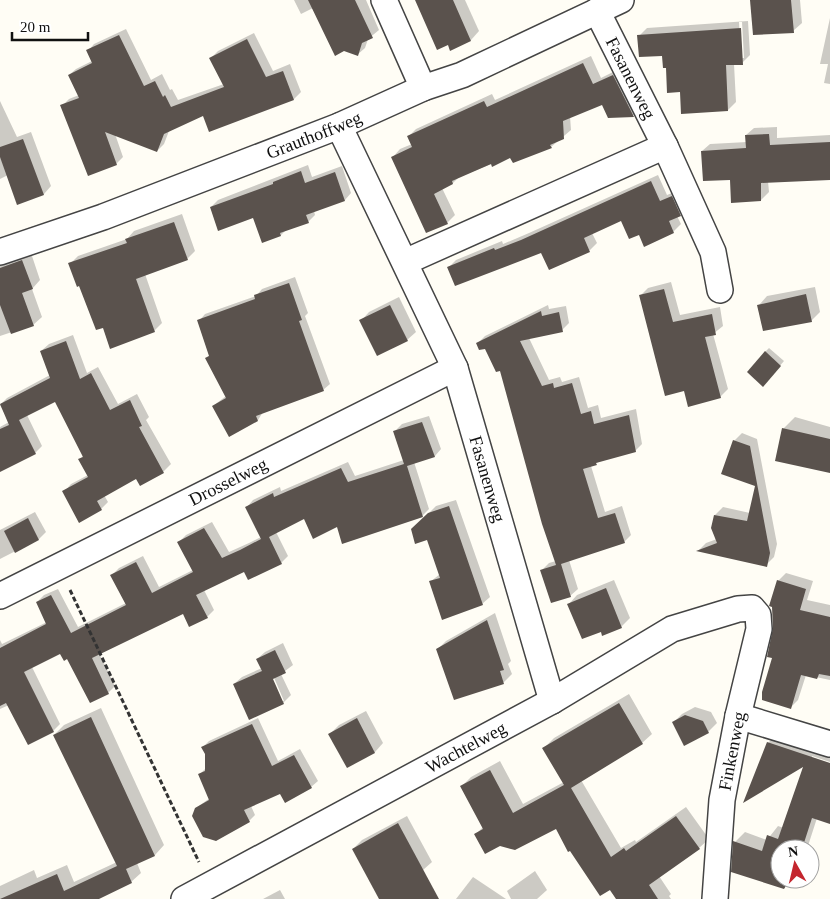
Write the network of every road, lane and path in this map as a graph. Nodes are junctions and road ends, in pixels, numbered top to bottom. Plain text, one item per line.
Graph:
1 (384, 0) edge
2 (621, 0) edge
3 (597, 11) junction
4 (423, 88) junction
5 (339, 126) junction
6 (665, 146) junction
7 (0, 252) edge
8 (405, 262) junction
9 (720, 290) dead end
10 (455, 368) junction
11 (59, 567) junction
12 (0, 596) edge
13 (752, 608) joint
14 (552, 701) junction
15 (738, 716) junction
16 (830, 744) edge
17 (211, 886) junction
18 (184, 899) edge
19 (715, 899) edge

1 - 4 street
2 - 3 street, Grauthoffweg
3 - 4 street, Grauthoffweg
3 - 6 street, Fasanenweg
4 - 5 street, Grauthoffweg
5 - 7 street, Grauthoffweg
5 - 8 street, Fasanenweg
6 - 8 street
6 - 9 street, Fasanenweg
8 - 10 street, Fasanenweg
10 - 11 street, Drosselweg
10 - 14 street, Fasanenweg
11 - 12 street, Drosselweg
11 - 17 path
13 - 14 street, Wachtelweg
13 - 15 street, Finkenweg
14 - 17 street, Wachtelweg
15 - 16 street
15 - 19 street, Finkenweg
17 - 18 street, Wachtelweg

